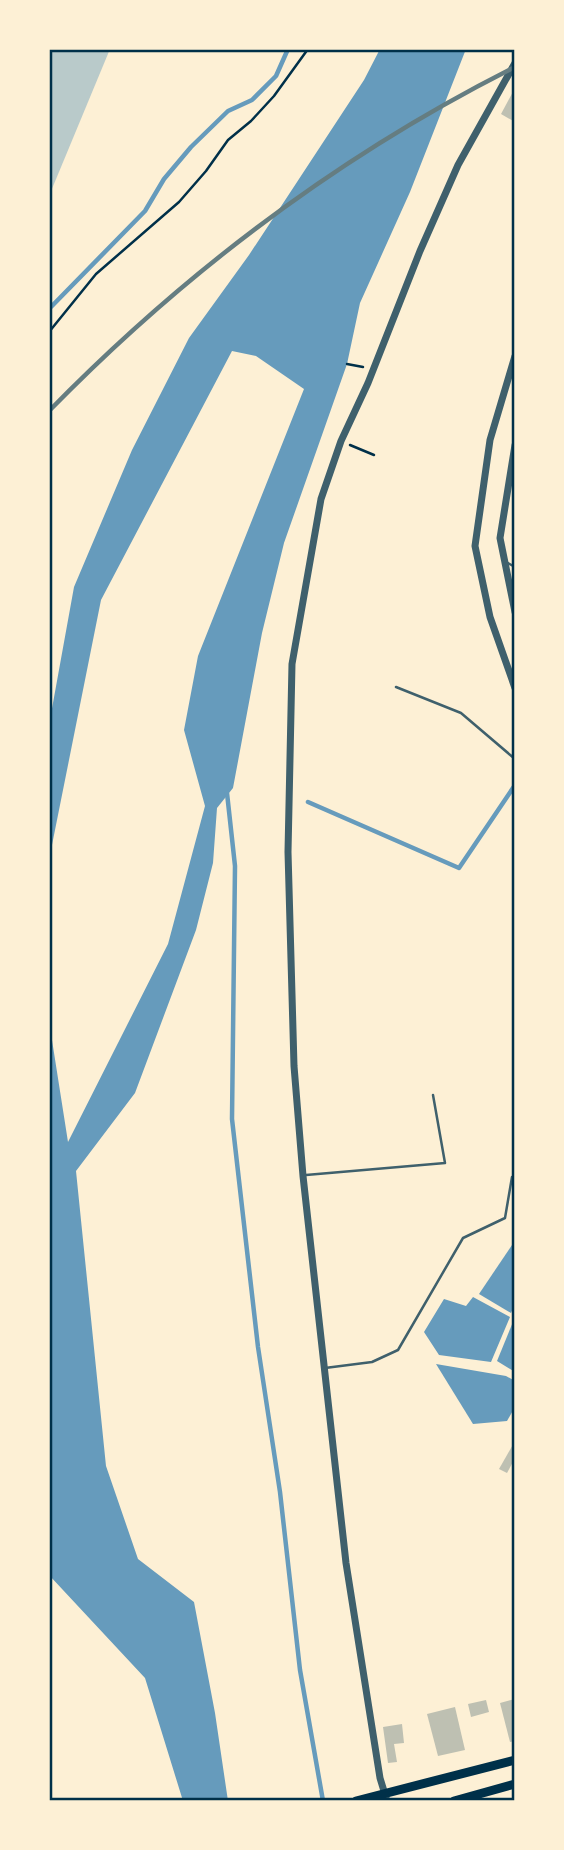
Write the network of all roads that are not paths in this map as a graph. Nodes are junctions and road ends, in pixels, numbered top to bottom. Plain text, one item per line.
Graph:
1 (515, 63) edge
2 (515, 356) edge
3 (515, 445) edge
4 (505, 561) junction
5 (515, 567) edge
6 (515, 612) edge
7 (396, 687) dead end
8 (515, 688) edge
9 (515, 759) edge
10 (433, 1095) dead end
11 (303, 1176) junction
12 (512, 1177) dead end
13 (325, 1368) junction
14 (515, 1760) edge
15 (515, 1784) edge
16 (386, 1797) edge
17 (356, 1801) edge
18 (454, 1801) edge

1 - 11 street
2 - 8 street
3 - 4 street
4 - 5 lane
4 - 6 street
7 - 9 lane
10 - 11 lane
11 - 13 street
12 - 13 lane
13 - 16 street
14 - 16 main road
15 - 18 main road
16 - 17 main road

